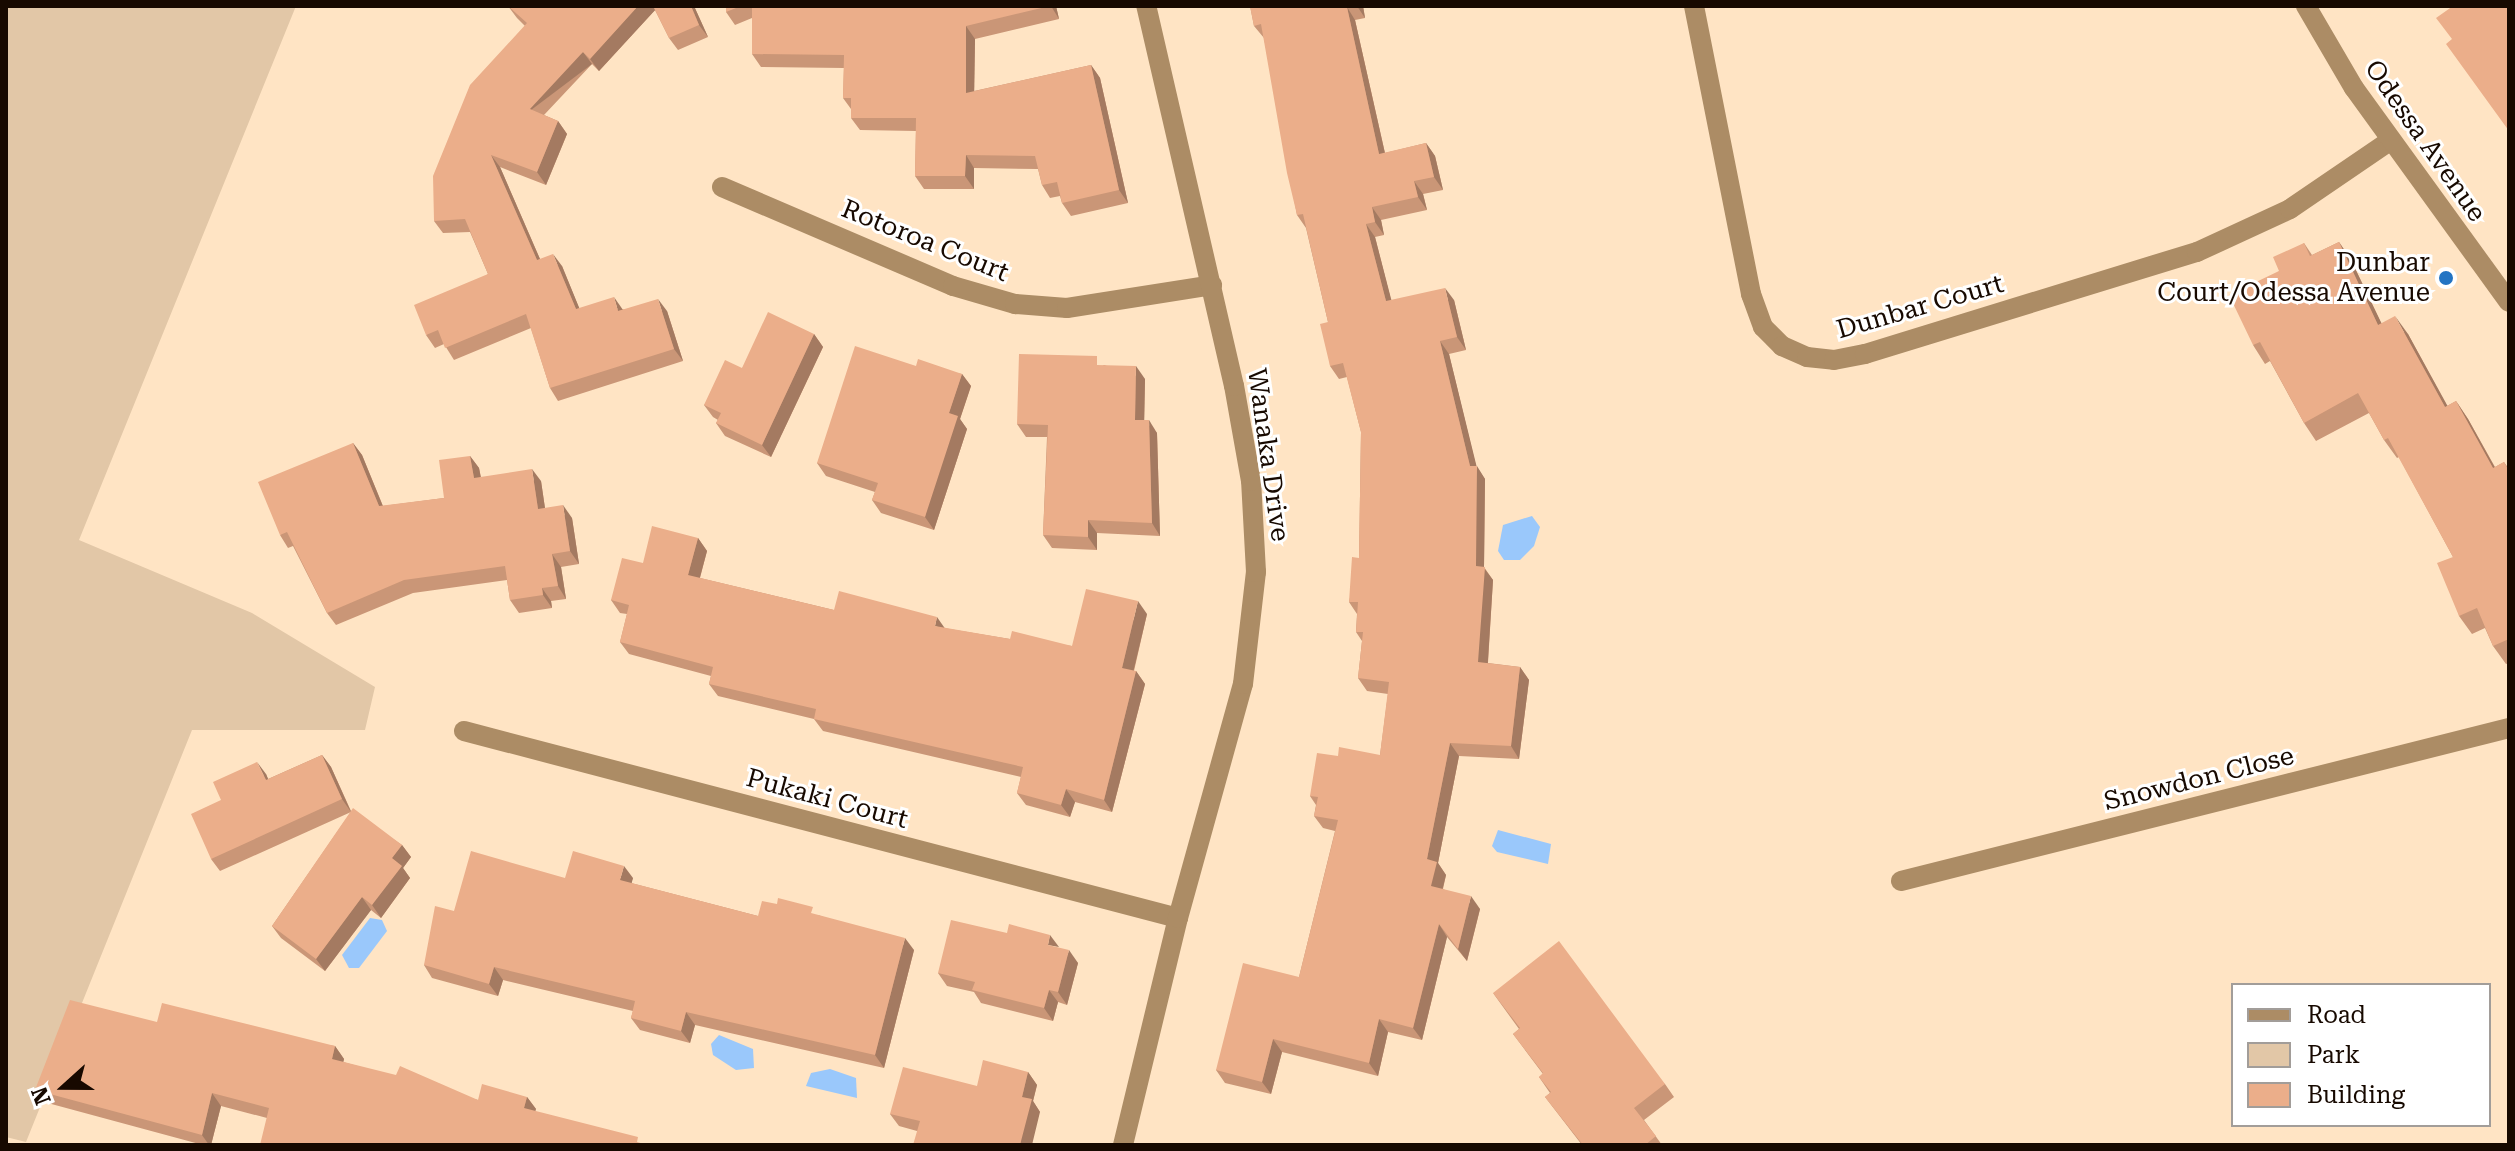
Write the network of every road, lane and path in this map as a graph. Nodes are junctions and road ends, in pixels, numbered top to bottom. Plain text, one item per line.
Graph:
1 (1146, 6) edge
2 (1694, 6) edge
3 (2306, 6) edge
4 (2391, 140) junction
5 (722, 187) dead end
6 (1212, 285) junction
7 (2509, 302) edge
8 (2509, 728) edge
9 (464, 731) dead end
10 (1901, 881) dead end
11 (1178, 918) junction
12 (1123, 1145) edge

1 - 6 street, Wanaka Drive
2 - 4 street, Dunbar Court
3 - 4 street, Odessa Avenue
4 - 7 street, Odessa Avenue
5 - 6 street, Rotoroa Court
6 - 11 street, Wanaka Drive
8 - 10 street, Snowdon Close
9 - 11 street, Pukaki Court
11 - 12 street, Wanaka Drive

